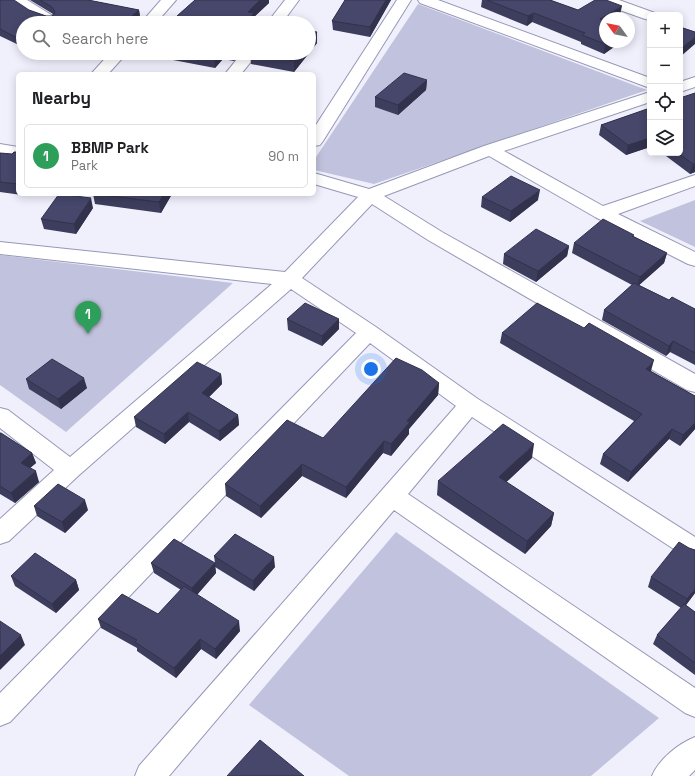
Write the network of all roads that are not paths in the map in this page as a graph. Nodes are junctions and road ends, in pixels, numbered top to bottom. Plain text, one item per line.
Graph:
1 (17, 0) edge
2 (169, 0) edge
3 (292, 0) edge
4 (404, 0) edge
5 (424, 0) edge
6 (605, 0) edge
7 (647, 15) edge
8 (43, 16) edge
9 (154, 16) edge
10 (279, 16) edge
11 (112, 60) edge
12 (245, 60) edge
13 (101, 72) edge
14 (236, 72) edge
15 (647, 82) edge
16 (695, 82) edge
17 (683, 86) edge
18 (647, 98) edge
19 (316, 138) edge
20 (0, 149) edge
21 (490, 150) junction
22 (16, 152) edge
23 (316, 179) edge
24 (695, 180) edge
25 (370, 195) junction
26 (602, 213) junction
27 (0, 248) edge
28 (695, 260) edge
29 (290, 279) junction
30 (368, 332) junction
31 (695, 384) edge
32 (470, 405) junction
33 (0, 416) edge
34 (70, 470) junction
35 (392, 496) junction
36 (0, 534) edge
37 (695, 550) edge
38 (695, 704) edge
39 (0, 713) edge
40 (695, 751) edge
41 (150, 776) edge
42 (667, 776) edge

1 - 8 street
2 - 9 street
3 - 10 street
4 - 19 street
5 - 15 street
6 - 7 street
11 - 13 street
12 - 14 street
16 - 17 street
18 - 21 street
20 - 22 street
21 - 25 street
21 - 26 street
23 - 25 street
24 - 26 street
25 - 29 street
25 - 31 street
26 - 28 street
27 - 29 street
29 - 30 street
29 - 34 street
30 - 32 street
30 - 39 street
32 - 35 street
32 - 37 street
33 - 34 street
34 - 36 street
35 - 38 street
35 - 41 street
40 - 42 street

